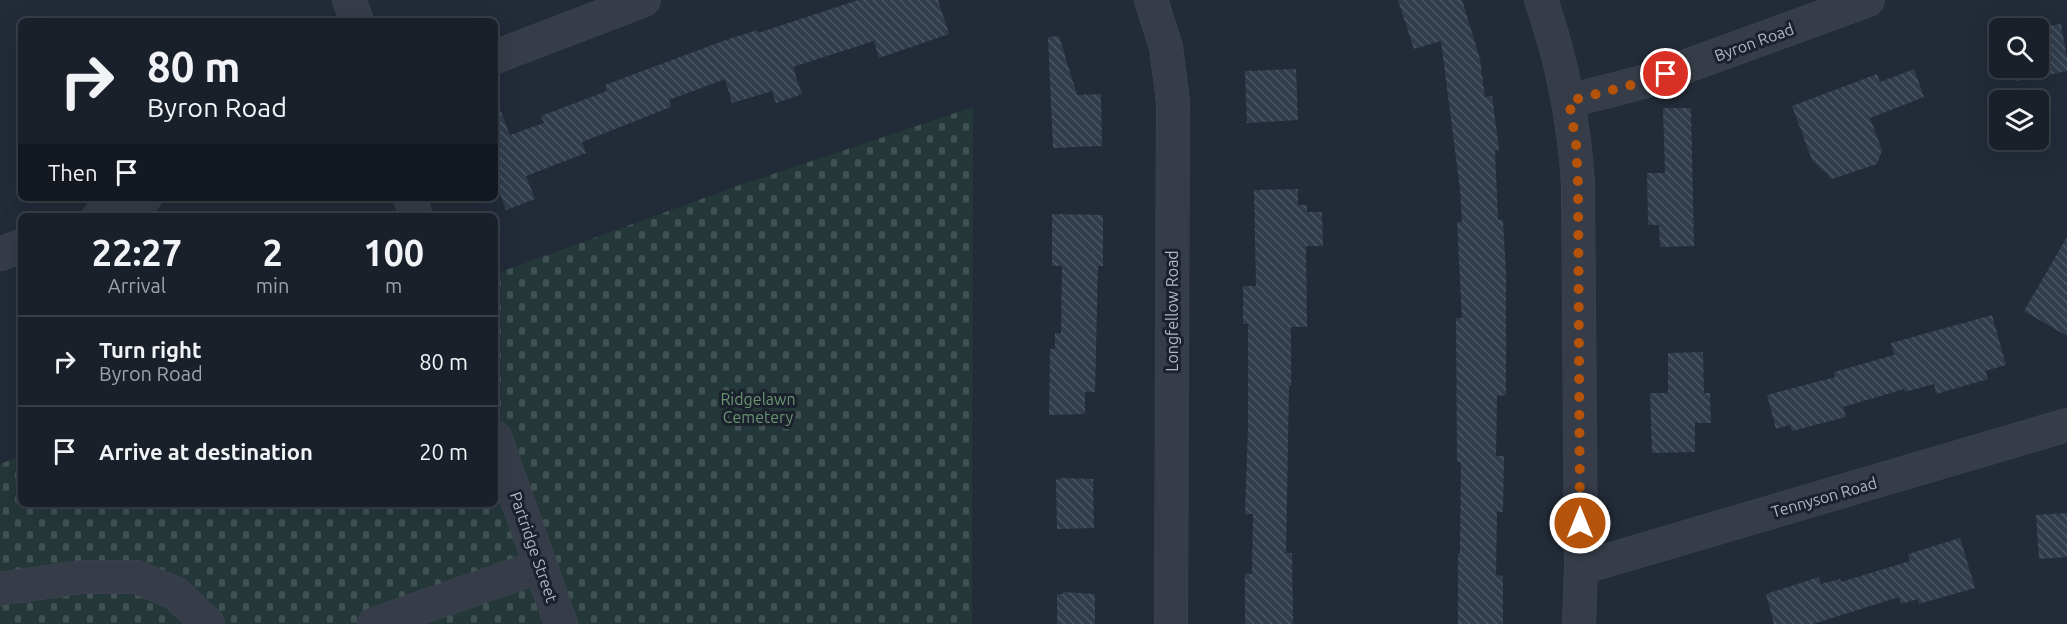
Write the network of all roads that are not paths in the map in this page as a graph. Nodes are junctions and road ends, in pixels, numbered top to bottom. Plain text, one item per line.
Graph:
1 (349, 0) edge
2 (644, 0) edge
3 (1151, 0) edge
4 (1541, 0) edge
5 (1868, 0) edge
6 (356, 18) edge
7 (498, 56) edge
8 (1569, 101) junction
9 (137, 201) edge
10 (107, 213) edge
11 (2067, 425) edge
12 (498, 445) edge
13 (541, 566) junction
14 (1581, 568) junction
15 (0, 589) edge
16 (208, 624) edge
17 (374, 624) edge
18 (561, 624) edge
19 (1171, 624) edge
20 (1579, 624) edge

1 - 6 street
2 - 7 street
3 - 19 street, Longfellow Road
4 - 8 street
5 - 8 street, Byron Road
8 - 14 street
9 - 10 street
11 - 14 street, Tennyson Road
12 - 13 street, Partridge Street
13 - 17 street
13 - 18 street, Partridge Street
14 - 20 street
15 - 16 street

